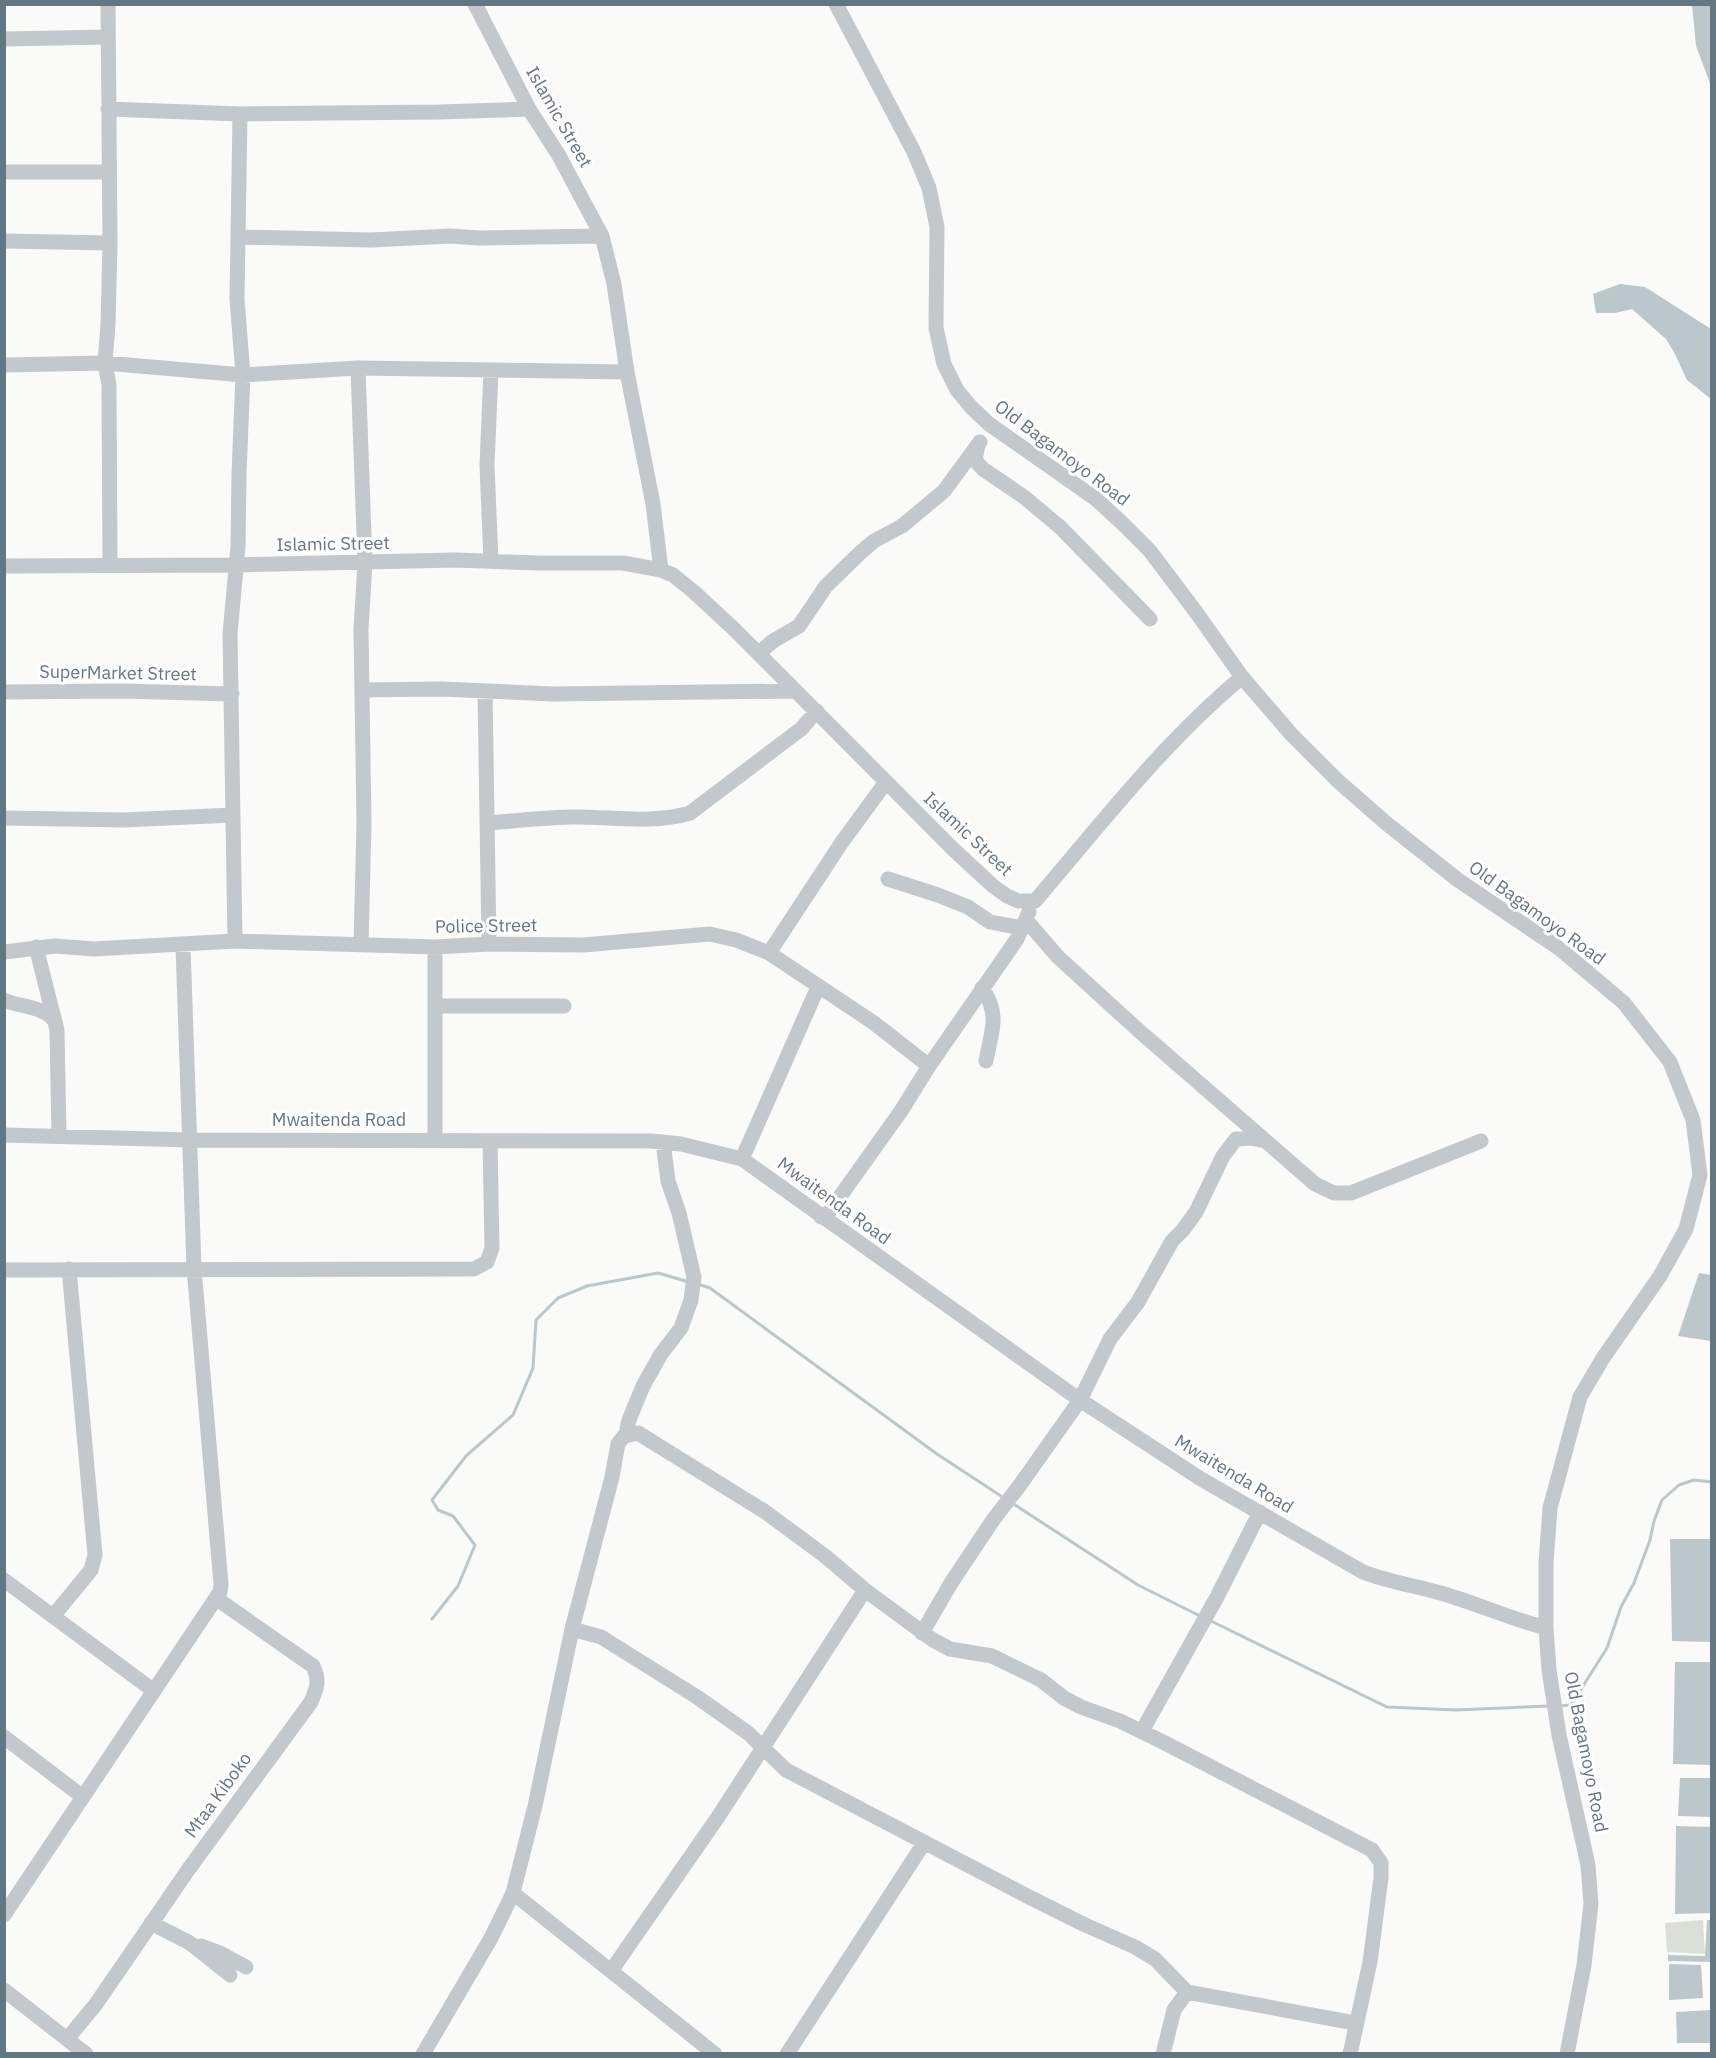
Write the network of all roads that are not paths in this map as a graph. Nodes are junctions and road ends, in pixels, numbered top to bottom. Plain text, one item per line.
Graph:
1 (108, 4) edge
2 (475, 4) edge
3 (836, 4) edge
4 (108, 37) junction
5 (4, 39) edge
6 (108, 109) junction
7 (529, 109) junction
8 (240, 114) junction
9 (4, 172) edge
10 (109, 172) junction
11 (602, 236) junction
12 (239, 237) junction
13 (4, 242) edge
14 (110, 243) junction
15 (105, 363) junction
16 (4, 365) edge
17 (358, 368) junction
18 (491, 371) junction
19 (627, 372) junction
20 (243, 375) junction
21 (993, 427) junction
22 (980, 442) junction
23 (491, 561) junction
24 (365, 563) junction
25 (236, 565) junction
26 (4, 566) edge
27 (110, 566) junction
28 (661, 570) junction
29 (1150, 618) dead end
30 (759, 653) junction
31 (1242, 677) junction
32 (362, 690) junction
33 (485, 691) junction
34 (794, 691) junction
35 (4, 692) edge
36 (232, 694) junction
37 (817, 711) junction
38 (886, 783) junction
39 (233, 815) junction
40 (4, 818) edge
41 (487, 823) junction
42 (888, 879) dead end
43 (1035, 901) junction
44 (1024, 924) junction
45 (235, 941) junction
46 (362, 945) junction
47 (489, 945) junction
48 (183, 946) junction
49 (36, 947) junction
50 (435, 947) junction
51 (4, 952) edge
52 (769, 953) junction
53 (818, 987) junction
54 (982, 988) junction
55 (4, 1000) edge
56 (436, 1006) junction
57 (564, 1006) dead end
58 (53, 1019) junction
59 (986, 1061) dead end
60 (929, 1066) junction
61 (4, 1135) edge
62 (59, 1136) junction
63 (435, 1139) junction
64 (190, 1140) junction
65 (1265, 1141) junction
66 (1481, 1141) dead end
67 (490, 1142) junction
68 (663, 1142) junction
69 (742, 1159) junction
70 (821, 1217) junction
71 (194, 1268) junction
72 (69, 1269) junction
73 (4, 1270) edge
74 (1080, 1400) junction
75 (628, 1434) junction
76 (1260, 1512) junction
77 (4, 1580) edge
78 (865, 1590) junction
79 (217, 1599) junction
80 (54, 1615) junction
81 (1546, 1628) junction
82 (572, 1629) junction
83 (922, 1632) junction
84 (154, 1691) junction
85 (1142, 1731) junction
86 (4, 1737) edge
87 (763, 1747) junction
88 (83, 1797) junction
89 (924, 1843) junction
90 (513, 1893) junction
91 (4, 1916) edge
92 (151, 1923) junction
93 (190, 1943) junction
94 (246, 1968) dead end
95 (611, 1971) junction
96 (230, 1975) dead end
97 (4, 1990) edge
98 (1187, 1992) junction
99 (1356, 2023) junction
100 (68, 2038) junction
101 (86, 2054) edge
102 (423, 2054) edge
103 (715, 2054) edge
104 (787, 2054) edge
105 (1163, 2054) edge
106 (1350, 2054) edge
107 (1567, 2054) edge

1 - 4 street
2 - 7 street, Islamic Street
3 - 21 street, Old Bagamoyo Road
4 - 5 street
4 - 6 street
6 - 8 street
6 - 10 street
7 - 8 street
7 - 11 street, Islamic Street
8 - 12 street
9 - 10 street
10 - 14 street
11 - 12 street
11 - 19 street, Islamic Street
12 - 20 street
13 - 14 street
14 - 15 street
15 - 16 street
15 - 20 street
15 - 27 street
17 - 18 street
17 - 20 street
17 - 24 street
18 - 19 street
18 - 23 street
19 - 28 street, Islamic Street
20 - 25 street
21 - 22 street
21 - 31 street, Old Bagamoyo Road
22 - 29 street
22 - 30 street
23 - 24 street, Islamic Street
23 - 28 street, Islamic Street
24 - 25 street, Islamic Street
24 - 32 street
25 - 27 street, Islamic Street
25 - 36 street
26 - 27 street, Islamic Street
28 - 30 street, Islamic Street
30 - 34 street, Islamic Street
31 - 43 street
31 - 81 street, Old Bagamoyo Road
32 - 33 street
32 - 46 street
33 - 34 street
33 - 41 street
34 - 37 street, Islamic Street
35 - 36 street, SuperMarket Street
36 - 39 street
37 - 38 street, Islamic Street
37 - 41 street
38 - 43 street, Islamic Street
38 - 52 street
39 - 40 street
39 - 45 street
41 - 47 street
42 - 44 street
43 - 44 street
44 - 54 street
44 - 65 street
45 - 46 street, Police Street
45 - 48 street, Police Street
46 - 50 street, Police Street
47 - 50 street, Police Street
47 - 52 street, Police Street
48 - 49 street, Police Street
48 - 64 street
49 - 51 street, Police Street
49 - 58 street
50 - 56 street
52 - 53 street, Police Street
53 - 60 street, Police Street
53 - 69 street
54 - 59 street
54 - 60 street
55 - 58 street
56 - 57 street
56 - 63 street
58 - 62 street
60 - 70 street
61 - 62 street, Mwaitenda Road
62 - 64 street, Mwaitenda Road
63 - 64 street, Mwaitenda Road
63 - 67 street, Mwaitenda Road
64 - 71 street
65 - 66 street
65 - 74 street
67 - 68 street, Mwaitenda Road
67 - 71 street
68 - 69 street, Mwaitenda Road
68 - 75 street
69 - 70 street, Mwaitenda Road
70 - 74 street, Mwaitenda Road
71 - 72 street
71 - 79 street
72 - 73 street
72 - 80 street
74 - 76 street, Mwaitenda Road
74 - 83 street
75 - 78 street
75 - 82 street
76 - 81 street, Mwaitenda Road
76 - 85 street
77 - 80 street
78 - 83 street
78 - 87 street
79 - 84 street
79 - 92 street, Mtaa Kiboko
80 - 84 street
81 - 107 street, Old Bagamoyo Road
82 - 87 street
82 - 90 street
83 - 85 street
84 - 88 street
85 - 99 street
86 - 88 street
87 - 89 street
87 - 95 street
88 - 91 street
89 - 98 street
89 - 104 street
90 - 95 street
90 - 102 street
92 - 93 street
92 - 100 street, Mtaa Kiboko
93 - 94 street
93 - 96 street
95 - 103 street
97 - 100 street
98 - 99 street
98 - 105 street
99 - 106 street
100 - 101 street

